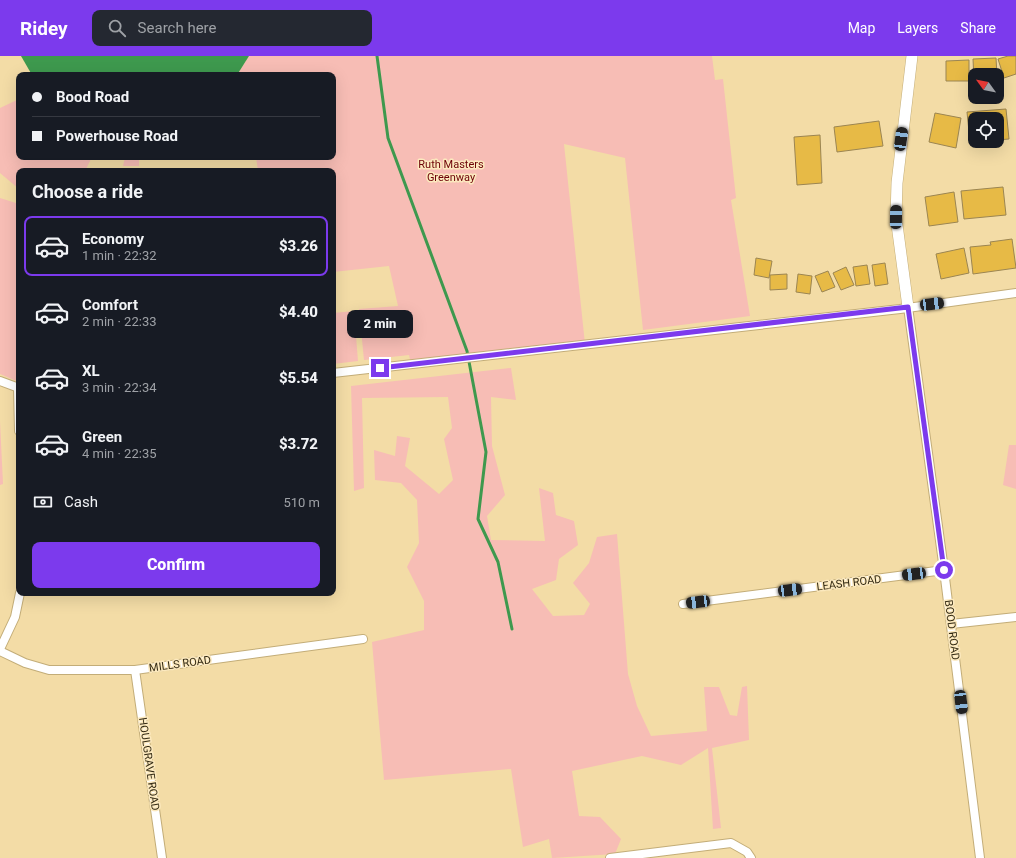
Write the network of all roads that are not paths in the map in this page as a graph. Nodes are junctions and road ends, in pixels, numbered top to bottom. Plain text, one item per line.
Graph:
1 (912, 56) edge
2 (1016, 293) edge
3 (908, 307) junction
4 (336, 373) edge
5 (0, 381) edge
6 (16, 387) edge
7 (944, 570) junction
8 (20, 596) edge
9 (683, 604) dead end
10 (1016, 616) edge
11 (951, 624) junction
12 (362, 639) dead end
13 (0, 650) edge
14 (135, 670) junction
15 (162, 858) edge
16 (610, 858) edge
17 (751, 858) edge
18 (980, 858) edge

1 - 3 street
2 - 3 street
3 - 4 street
3 - 7 street, BOOD ROAD
5 - 6 street
7 - 9 street, LEASH ROAD
7 - 11 street, BOOD ROAD
8 - 13 street
10 - 11 street
11 - 18 street, BOOD ROAD
12 - 14 street, MILLS ROAD
13 - 14 street, MILLS ROAD
14 - 15 street, HOULGRAVE ROAD
16 - 17 street

